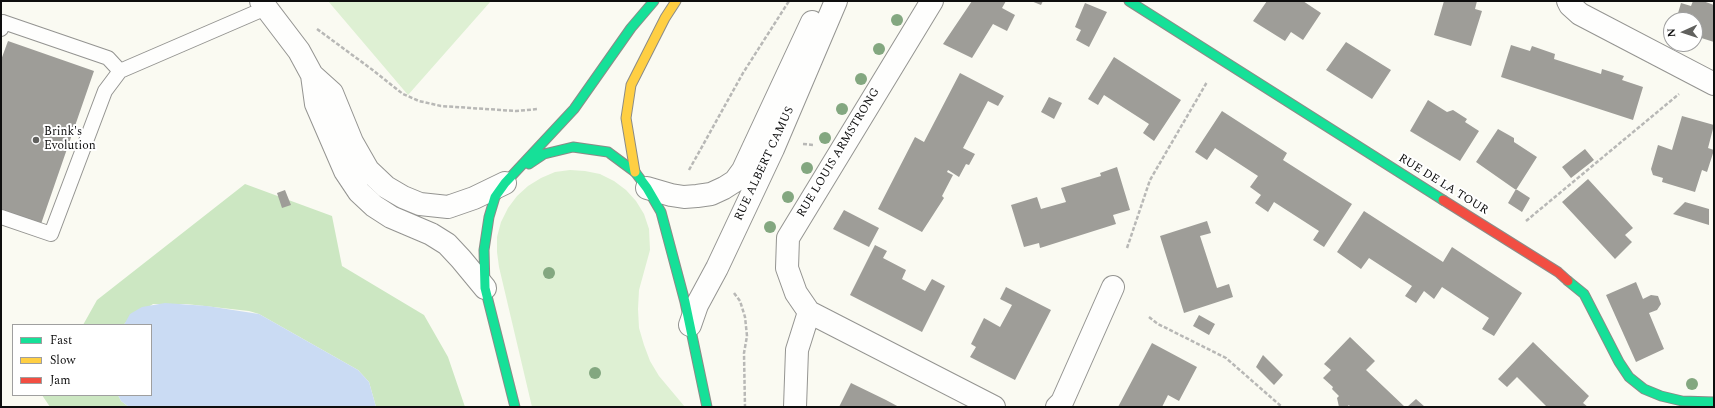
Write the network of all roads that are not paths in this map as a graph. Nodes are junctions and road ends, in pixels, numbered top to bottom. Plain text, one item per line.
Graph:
1 (654, 1) edge
2 (676, 1) edge
3 (821, 1) edge
4 (836, 1) edge
5 (932, 1) edge
6 (1129, 1) edge
7 (1568, 1) edge
8 (263, 4) edge
9 (1, 29) edge
10 (120, 71) junction
11 (312, 74) junction
12 (1714, 84) edge
13 (511, 178) junction
14 (641, 180) junction
15 (1, 217) edge
16 (1113, 287) dead end
17 (485, 288) junction
18 (809, 312) junction
19 (690, 325) junction
20 (1714, 402) edge
21 (515, 407) edge
22 (707, 407) edge
23 (795, 407) edge
24 (994, 407) edge
25 (1057, 407) edge

1 - 13 main road
2 - 14 main road
3 - 14 street, RUE ALBERT CAMUS
4 - 19 street, RUE ALBERT CAMUS
5 - 18 street, RUE LOUIS ARMSTRONG
6 - 20 main road, RUE DE LA TOUR
7 - 12 street
8 - 10 lane
8 - 11 street
9 - 10 lane
10 - 15 lane
11 - 13 street
11 - 17 street
13 - 14 main road
13 - 17 main road
14 - 19 main road
16 - 25 street
17 - 21 main road
18 - 23 street
18 - 24 street, RUE LOUIS ARMSTRONG
19 - 22 main road

